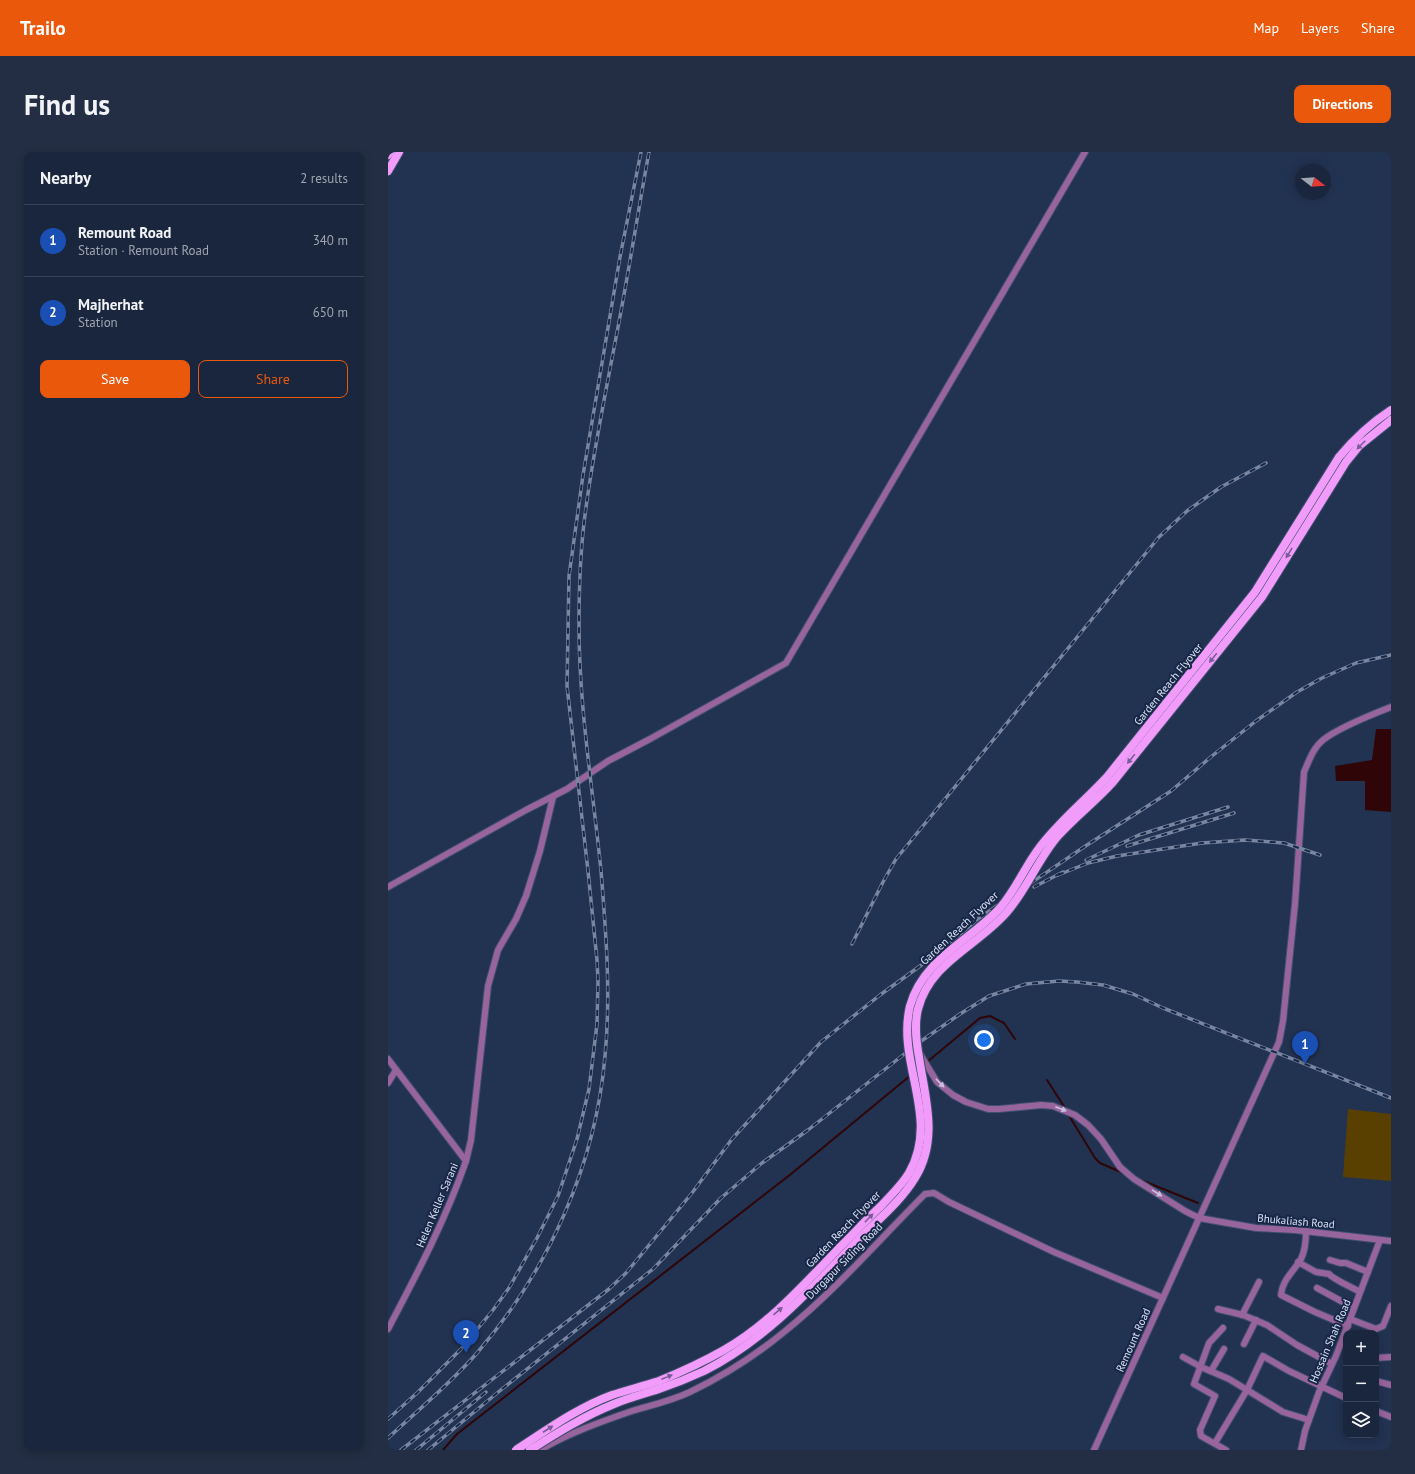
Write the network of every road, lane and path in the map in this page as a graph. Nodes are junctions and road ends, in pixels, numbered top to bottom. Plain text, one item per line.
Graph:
1 (390, 152) edge
2 (399, 152) edge
3 (1085, 152) edge
4 (388, 155) edge
5 (388, 171) edge
6 (1391, 410) edge
7 (1391, 420) edge
8 (1391, 707) edge
9 (553, 797) junction
10 (388, 887) edge
11 (918, 1051) junction
12 (388, 1058) edge
13 (396, 1070) junction
14 (388, 1083) edge
15 (466, 1161) junction
16 (1199, 1218) junction
17 (1306, 1232) junction
18 (1380, 1240) junction
19 (1391, 1241) edge
20 (1330, 1260) dead end
21 (1298, 1262) junction
22 (1368, 1272) junction
23 (1260, 1282) dead end
24 (1317, 1288) dead end
25 (1360, 1292) junction
26 (1162, 1298) junction
27 (1391, 1306) edge
28 (1354, 1308) junction
29 (1218, 1309) dead end
30 (1242, 1315) junction
31 (1350, 1319) junction
32 (1256, 1320) junction
33 (1348, 1326) junction
34 (1383, 1326) junction
35 (1391, 1326) edge
36 (1223, 1328) dead end
37 (388, 1329) edge
38 (1244, 1344) dead end
39 (1224, 1349) dead end
40 (1183, 1357) dead end
41 (1391, 1357) edge
42 (1379, 1358) edge
43 (1332, 1364) junction
44 (1200, 1366) junction
45 (1211, 1371) junction
46 (1379, 1382) edge
47 (1391, 1385) edge
48 (1321, 1387) junction
49 (1247, 1390) junction
50 (1343, 1397) edge
51 (1379, 1412) edge
52 (1391, 1417) edge
53 (1309, 1420) junction
54 (1216, 1443) junction
55 (516, 1450) edge
56 (530, 1450) edge
57 (540, 1450) edge
58 (1094, 1450) edge
59 (1226, 1450) edge
60 (1300, 1450) edge

1 - 4 main road
2 - 5 main road
3 - 9 street
55 -> 6 main road, Garden Reach Flyover, bridge
7 -> 11 main road, Garden Reach Flyover, bridge
8 - 16 street, Remount Road
9 - 10 street
9 - 15 street
11 -> 16 street, Bhukaliash Road
11 - 56 main road, Garden Reach Flyover, bridge
12 - 13 street, Helen Keller Sarani
13 - 14 street
13 - 15 street, Helen Keller Sarani
15 - 37 street, Helen Keller Sarani
16 - 17 street, Bhukaliash Road
16 - 26 street, Remount Road
17 - 18 street, Bhukaliash Road
17 - 21 street
18 - 19 street, Bhukaliash Road
18 - 22 street, Hossain Shah Road
20 - 22 street
21 - 25 street
21 - 33 street
22 - 25 street, Hossain Shah Road
23 - 30 street
24 - 28 street
25 - 28 street, Hossain Shah Road
26 - 57 street, Durgapur Siding Road
26 - 58 street, Remount Road
27 - 34 street
28 - 31 street, Hossain Shah Road
29 - 30 street
30 - 32 street
31 - 33 street, Hossain Shah Road
31 - 34 street
32 - 38 street
32 - 43 street
33 - 43 street, Hossain Shah Road
34 - 35 street
36 - 44 street
39 - 45 street
40 - 44 street
41 - 42 street
43 - 48 street, Hossain Shah Road
44 - 45 street
44 - 54 street
45 - 49 street
46 - 47 street
48 - 49 street
48 - 50 street
48 - 53 street, Hossain Shah Road
49 - 53 street
49 - 54 street
51 - 52 street
53 - 60 street, Hossain Shah Road
54 - 59 street

